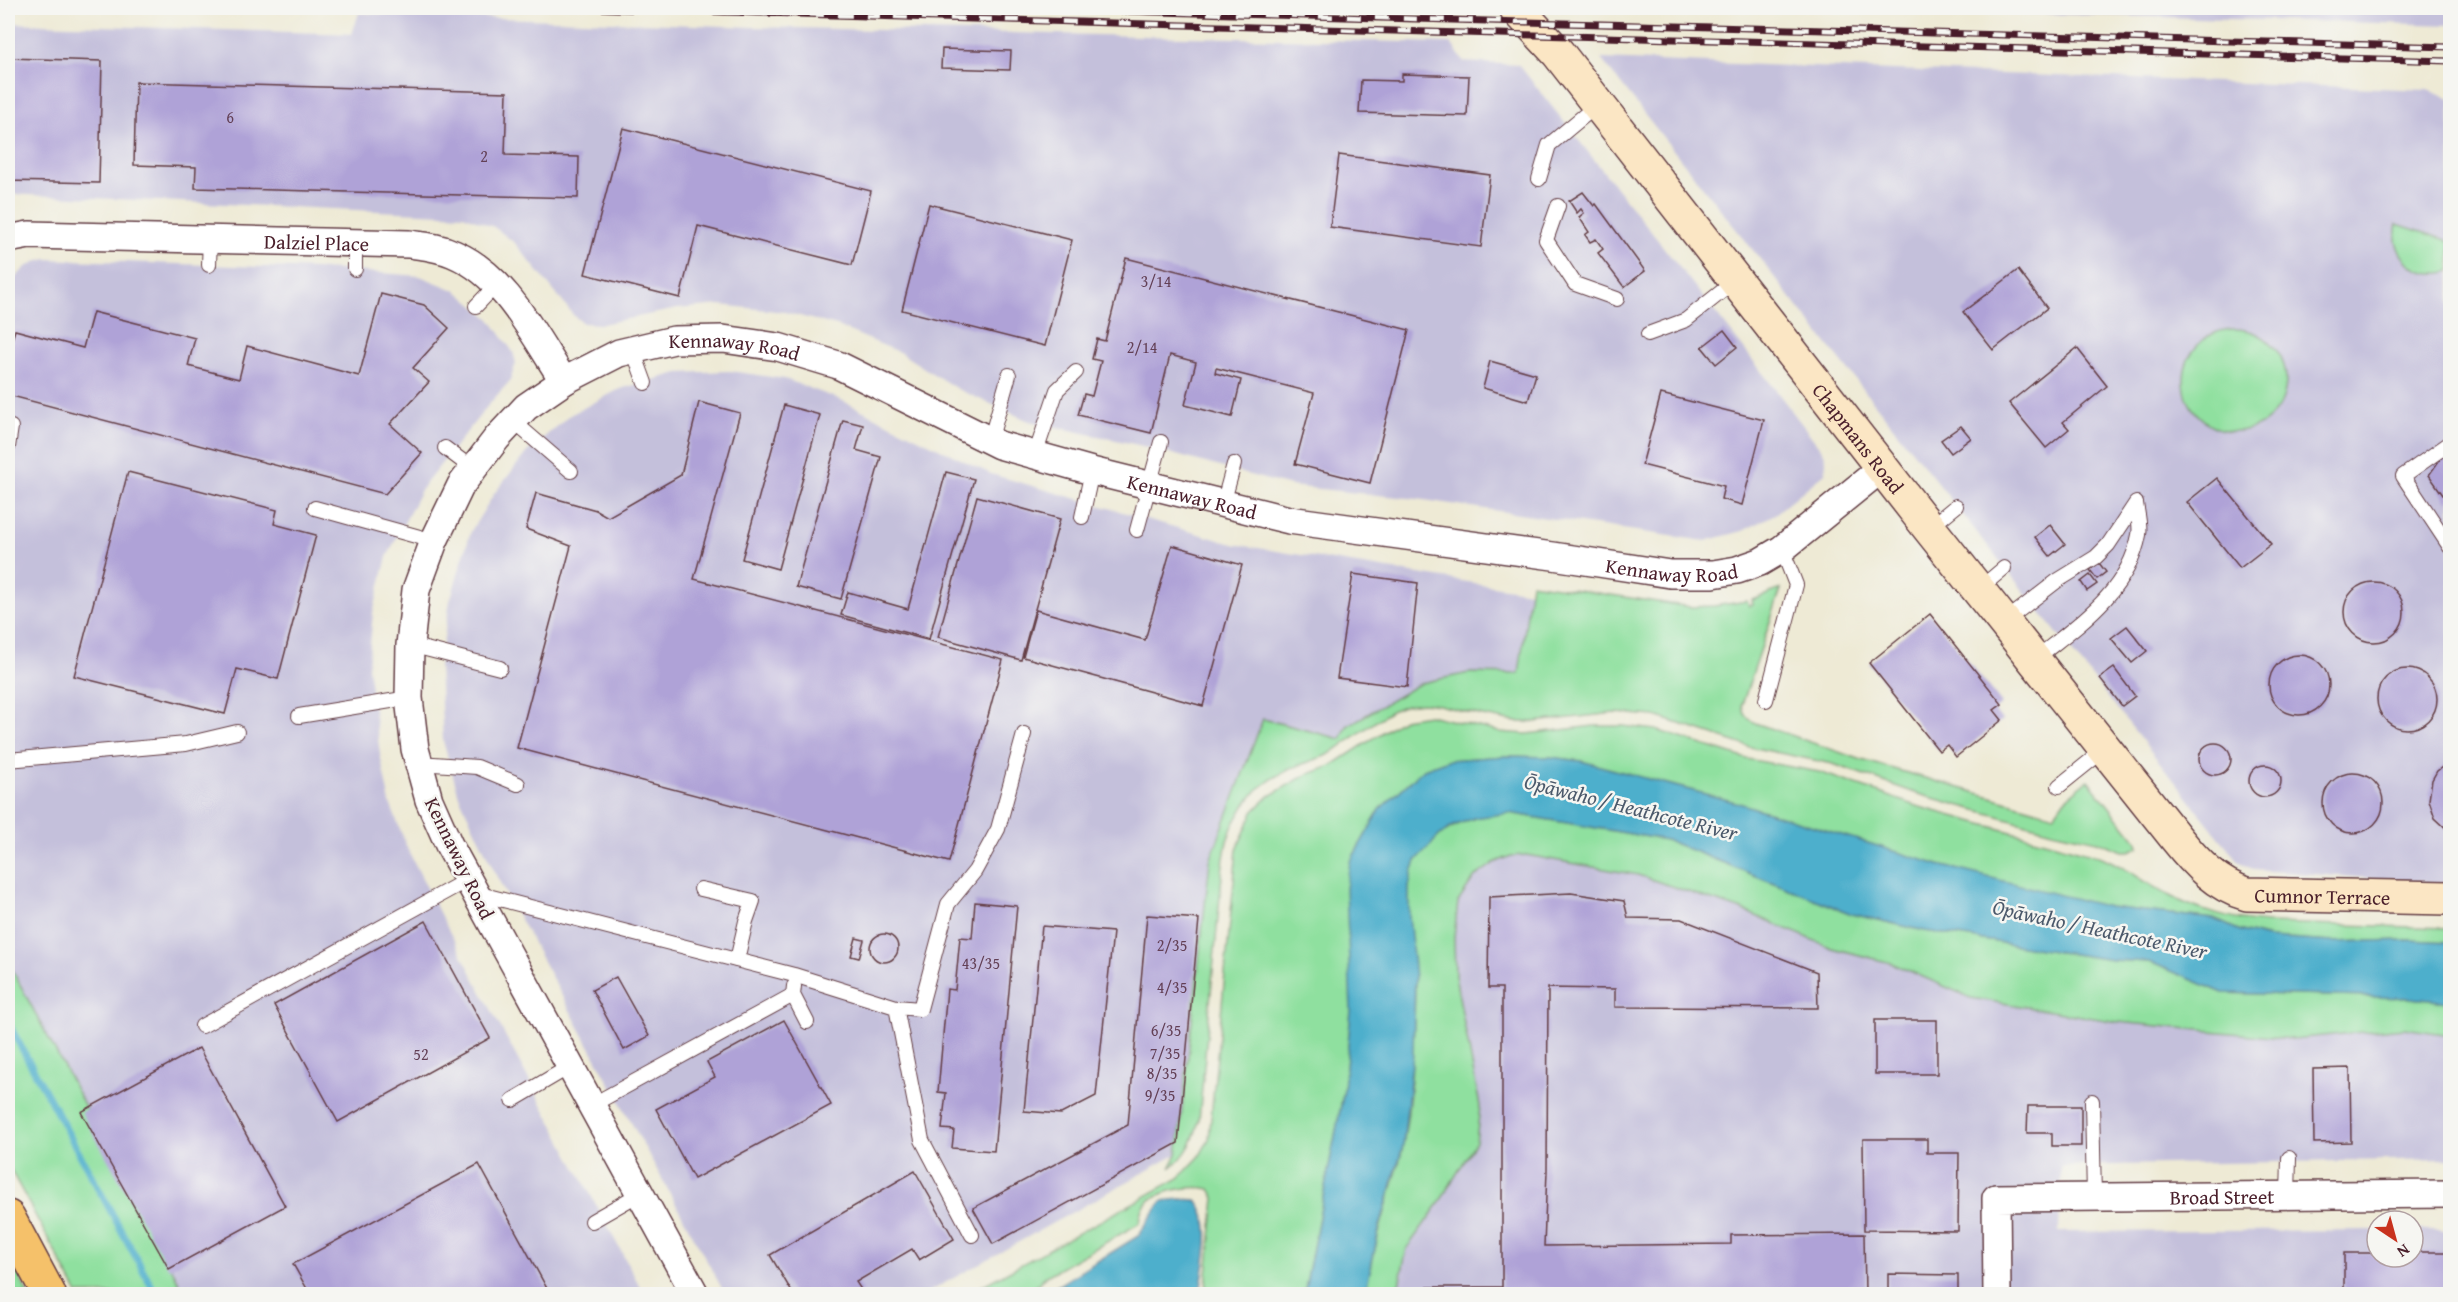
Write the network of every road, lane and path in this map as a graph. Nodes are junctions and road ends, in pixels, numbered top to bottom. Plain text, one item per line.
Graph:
1 (1516, 8) edge
2 (1597, 105) junction
3 (1539, 179) dead end
4 (1558, 206) dead end
5 (8, 239) edge
6 (1735, 281) junction
7 (497, 284) junction
8 (1617, 298) dead end
9 (476, 306) dead end
10 (1648, 334) dead end
11 (633, 350) junction
12 (1076, 372) dead end
13 (1009, 375) dead end
14 (564, 381) junction
15 (645, 383) dead end
16 (513, 421) junction
17 (11, 427) dead end
18 (990, 441) junction
19 (1161, 442) dead end
20 (2451, 443) edge
21 (8, 447) edge
22 (445, 448) dead end
23 (1035, 455) junction
24 (1234, 464) dead end
25 (1882, 468) junction
26 (473, 469) junction
27 (571, 471) dead end
28 (1092, 471) junction
29 (1150, 485) junction
30 (1223, 504) junction
31 (1956, 506) dead end
32 (315, 508) dead end
33 (1082, 517) dead end
34 (1929, 528) junction
35 (1137, 530) dead end
36 (434, 541) junction
37 (2451, 547) edge
38 (1782, 549) junction
39 (2004, 568) dead end
40 (1978, 590) junction
41 (2004, 622) junction
42 (410, 645) junction
43 (2034, 660) junction
44 (500, 668) dead end
45 (409, 698) junction
46 (1766, 700) dead end
47 (299, 716) dead end
48 (237, 732) dead end
49 (1024, 734) dead end
50 (2105, 750) junction
51 (8, 760) edge
52 (419, 763) junction
53 (518, 784) dead end
54 (2060, 786) dead end
55 (2202, 868) joint
56 (470, 886) junction
57 (701, 889) dead end
58 (2451, 898) edge
59 (737, 960) junction
60 (794, 975) junction
61 (793, 995) junction
62 (896, 1007) junction
63 (807, 1022) dead end
64 (202, 1026) dead end
65 (569, 1067) junction
66 (513, 1100) dead end
67 (2092, 1101) dead end
68 (590, 1106) junction
69 (2289, 1158) dead end
70 (639, 1194) junction
71 (2451, 1194) edge
72 (2288, 1196) junction
73 (2094, 1197) junction
74 (8, 1217) edge
75 (592, 1221) dead end
76 (972, 1235) dead end
77 (49, 1294) edge
78 (695, 1294) edge
79 (1997, 1294) edge

1 - 2 street, Chapmans Road
2 - 3 lane
2 - 6 street, Chapmans Road
4 - 8 lane
5 - 7 street, Dalziel Place
6 - 10 lane
6 - 25 street, Chapmans Road
7 - 9 lane
7 - 14 street, Dalziel Place
11 - 14 street, Kennaway Road
11 - 15 lane
11 - 18 street, Kennaway Road
12 - 23 lane
13 - 18 lane
14 - 16 street, Kennaway Road
16 - 26 street, Kennaway Road
16 - 27 lane
17 - 21 lane
18 - 23 street, Kennaway Road
19 - 29 lane
20 - 37 lane
22 - 26 lane
23 - 28 street, Kennaway Road
24 - 30 lane
25 - 34 street, Chapmans Road
25 - 38 street, Kennaway Road
26 - 36 street, Kennaway Road
28 - 29 street, Kennaway Road
28 - 33 lane
29 - 30 street, Kennaway Road
29 - 35 lane
30 - 38 street, Kennaway Road
31 - 34 lane
32 - 36 lane
34 - 40 street, Chapmans Road
36 - 42 street, Kennaway Road
38 - 46 lane
39 - 40 lane
40 - 41 street, Chapmans Road
41 - 43 street, Chapmans Road
41 - 43 lane
42 - 44 lane
42 - 45 street, Kennaway Road
43 - 50 street, Chapmans Road
45 - 47 lane
45 - 52 street, Kennaway Road
48 - 51 lane
49 - 62 lane
50 - 54 lane
50 - 55 street, Chapmans Road
52 - 53 lane
52 - 56 street, Kennaway Road
55 - 58 street, Cumnor Terrace
56 - 59 lane
56 - 64 lane
56 - 65 street, Kennaway Road
57 - 59 lane
59 - 60 lane
60 - 61 lane
60 - 62 lane
61 - 63 lane
61 - 68 lane
62 - 76 lane
65 - 66 lane
65 - 68 street, Kennaway Road
67 - 73 lane
68 - 70 street, Kennaway Road
69 - 72 lane
70 - 75 lane
70 - 78 street, Kennaway Road
71 - 72 street, Broad Street
72 - 73 street, Broad Street
73 - 79 street, Broad Street
74 - 77 highway

